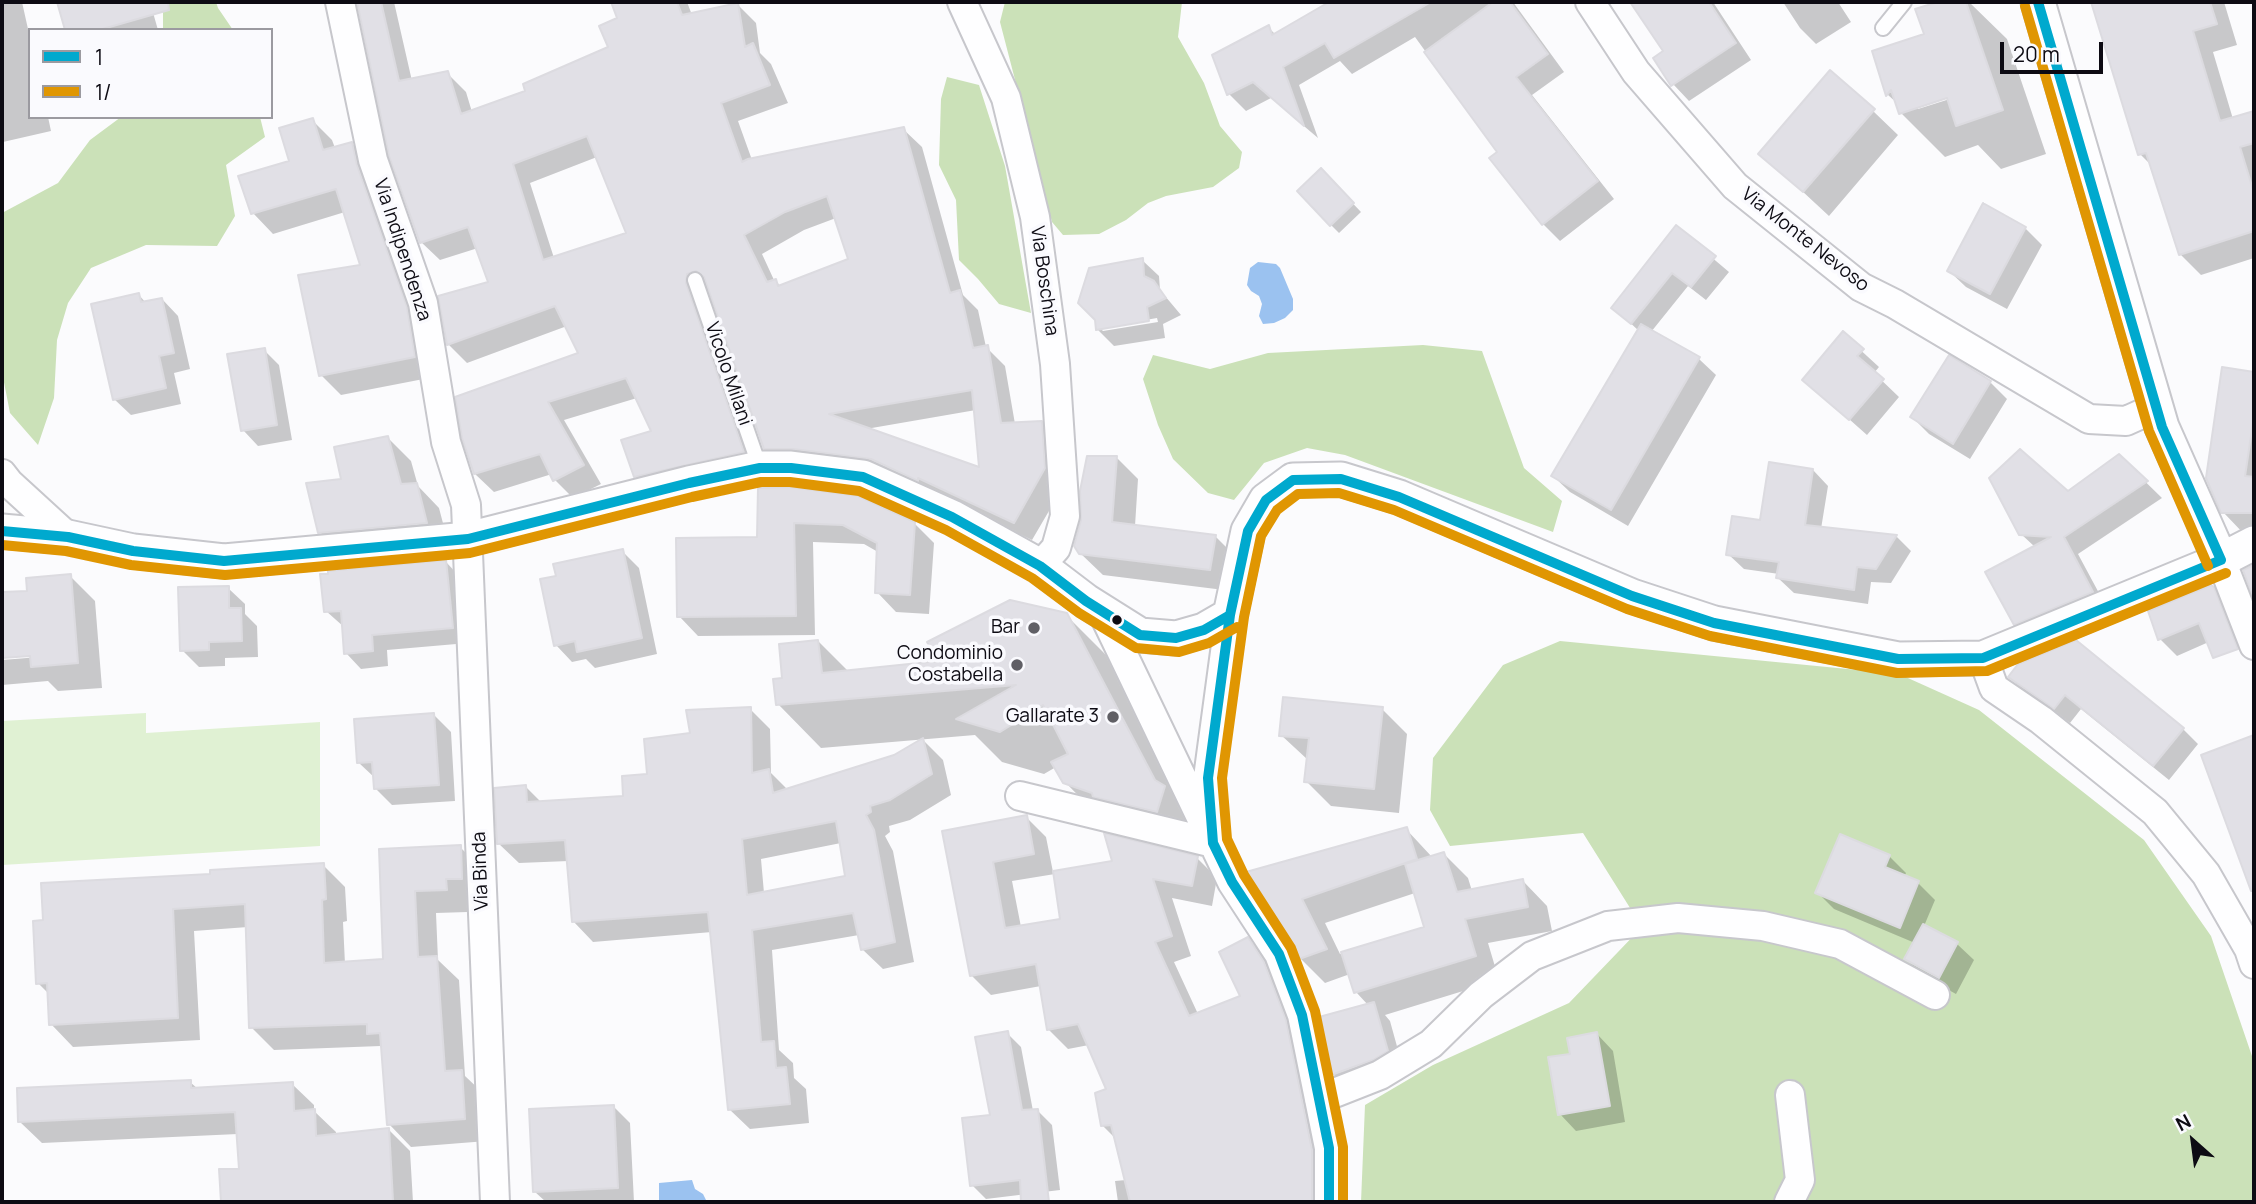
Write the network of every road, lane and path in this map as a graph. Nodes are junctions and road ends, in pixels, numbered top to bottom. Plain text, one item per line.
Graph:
1 (340, 2) edge
2 (962, 2) edge
3 (979, 2) edge
4 (1590, 2) edge
5 (1904, 2) edge
6 (2038, 2) edge
7 (1883, 28) dead end
8 (982, 46) junction
9 (695, 280) dead end
10 (2157, 407) junction
11 (760, 468) junction
12 (2, 474) edge
13 (2, 531) edge
14 (68, 537) junction
15 (468, 539) junction
16 (2254, 543) edge
17 (2221, 561) junction
18 (1040, 566) junction
19 (1103, 613) junction
20 (1230, 615) junction
21 (2254, 645) edge
22 (1983, 658) junction
23 (1020, 796) dead end
24 (1213, 843) junction
25 (2254, 964) edge
26 (1935, 995) dead end
27 (1790, 1095) dead end
28 (1319, 1099) junction
29 (495, 1202) edge
30 (1329, 1202) edge
31 (1790, 1202) edge

1 - 15 street, Via Indipendenza
2 - 8 street, Via Boschina
3 - 8 street
4 - 10 street, Via Monte Nevoso
5 - 7 lane
6 - 10 street
8 - 18 street, Via Boschina
9 - 11 lane, Vicolo Milani
10 - 17 street
11 - 15 street
11 - 18 street
12 - 14 street
13 - 14 street
14 - 15 street
15 - 29 street, Via Binda
16 - 17 street
17 - 21 street
17 - 22 street
18 - 19 street
19 - 20 street
19 - 24 street
20 - 22 street
20 - 24 street
22 - 25 street
23 - 24 street
24 - 28 street
26 - 28 street
27 - 31 street
28 - 30 street

